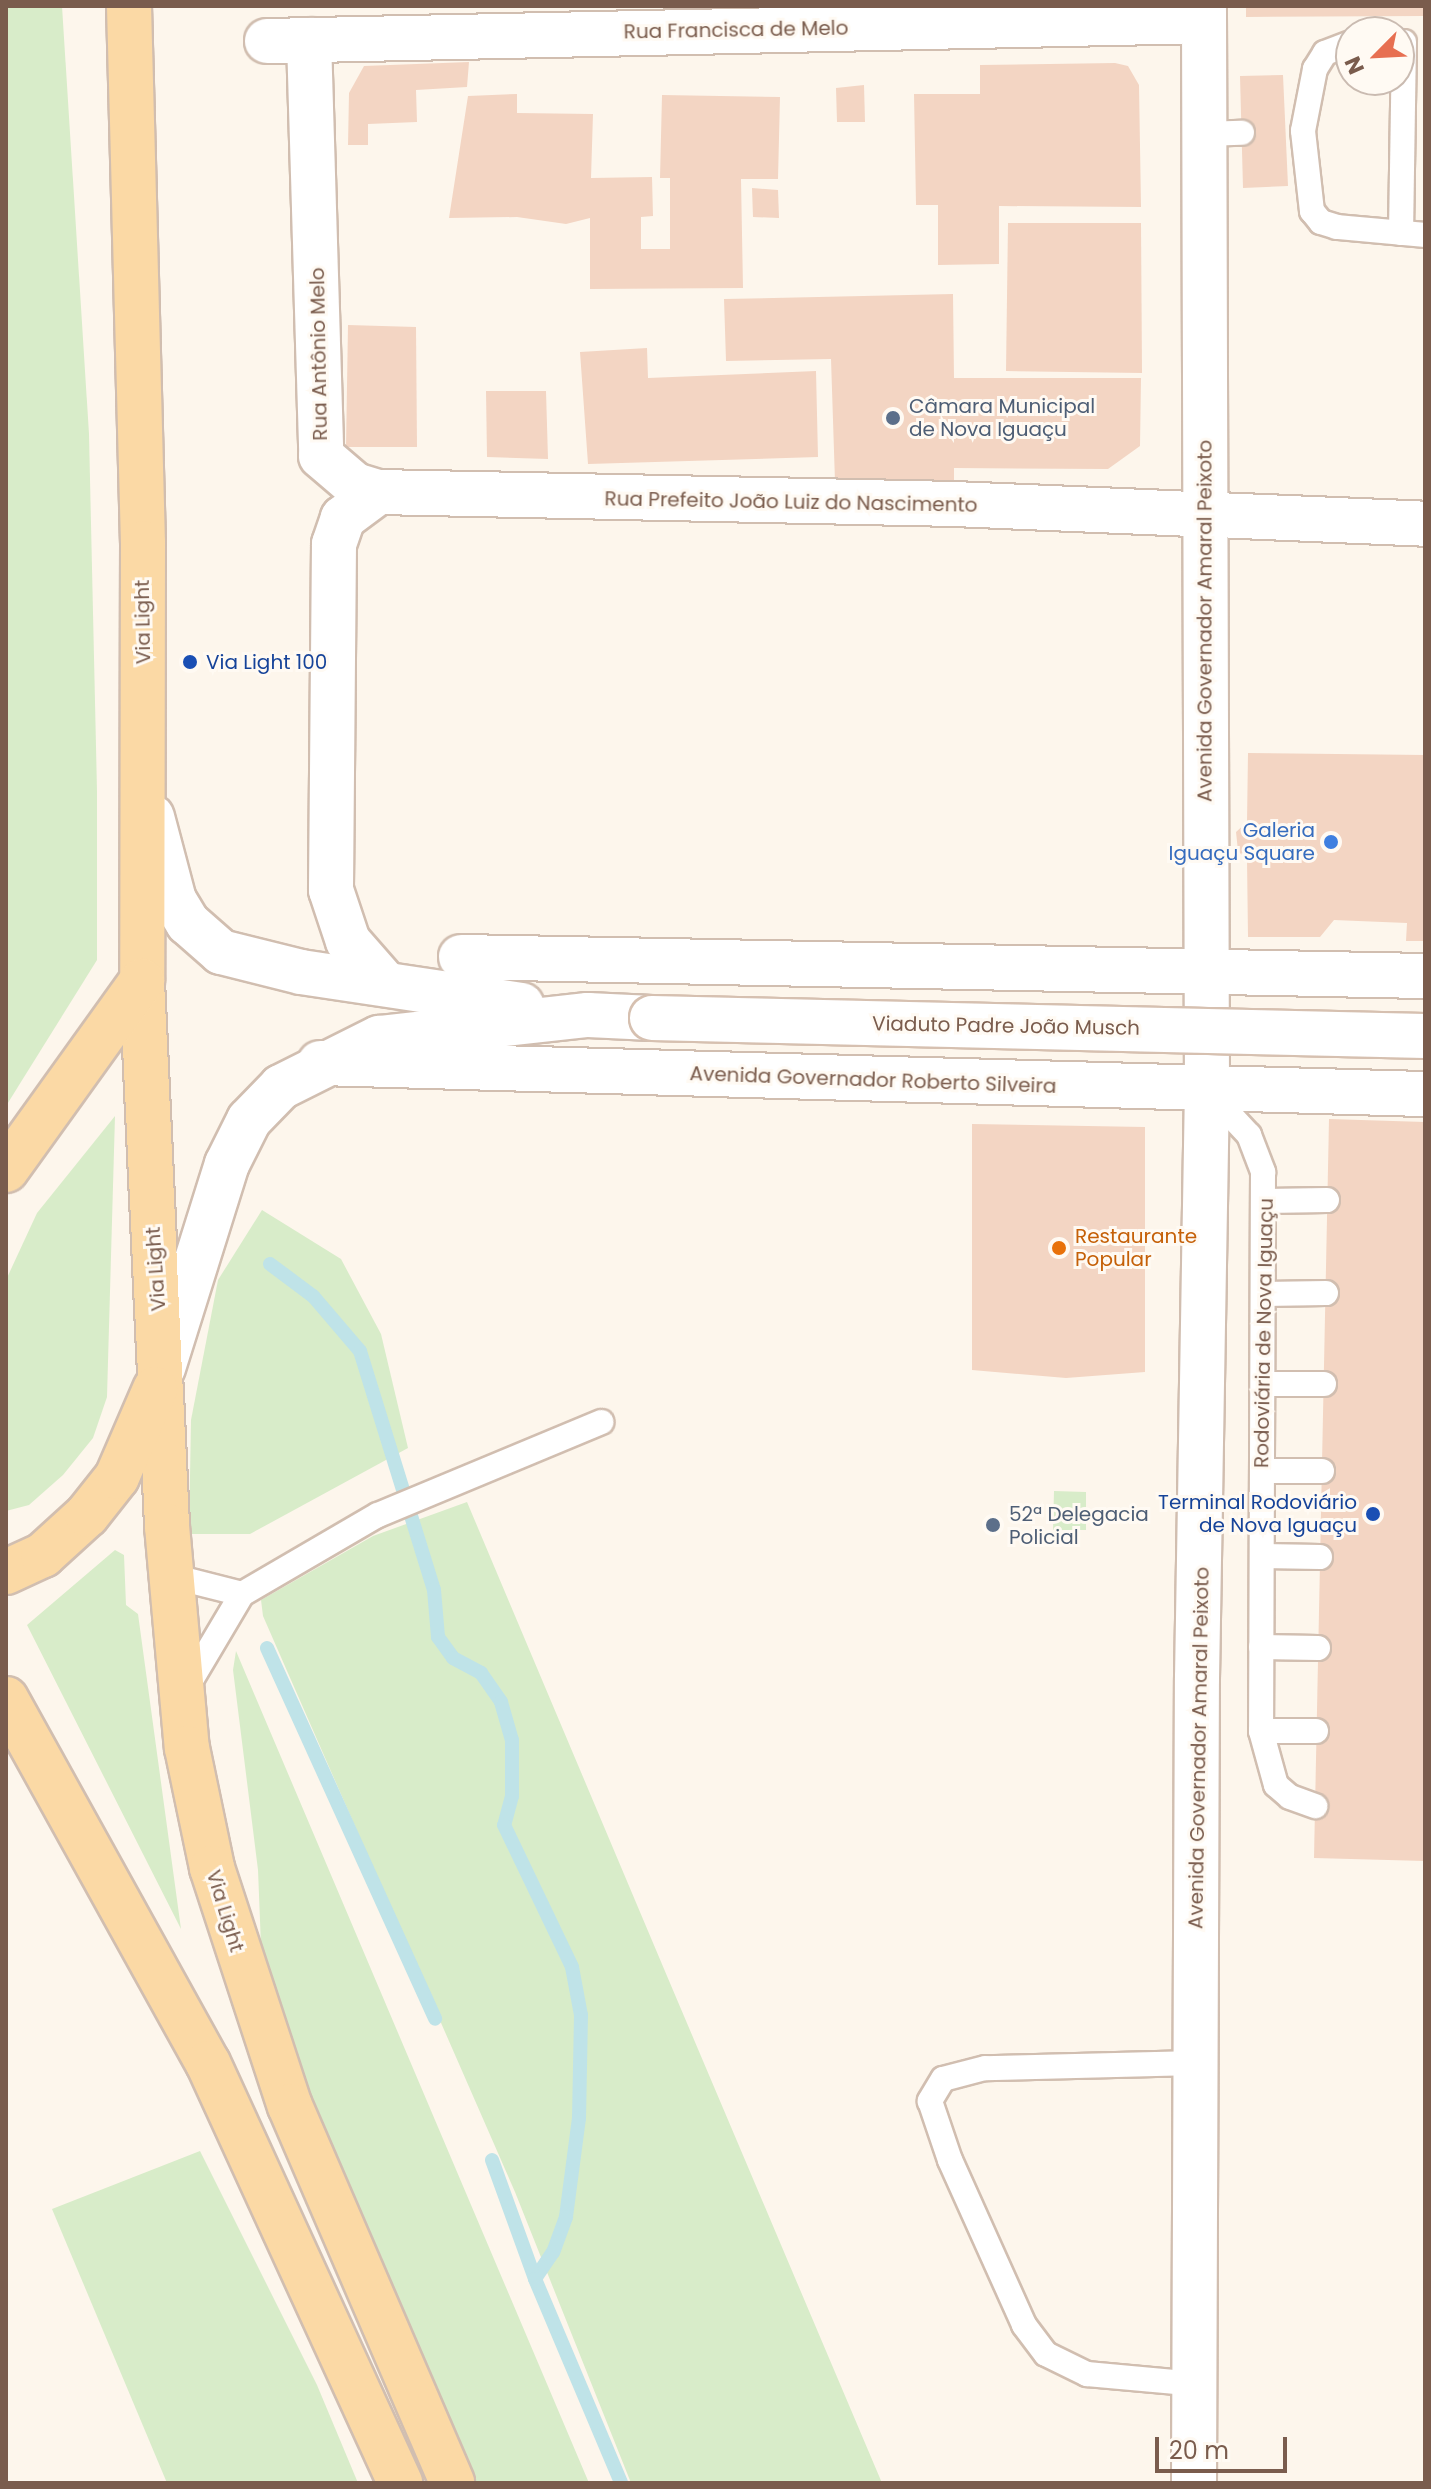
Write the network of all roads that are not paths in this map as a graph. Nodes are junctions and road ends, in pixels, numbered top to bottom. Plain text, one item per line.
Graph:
1 (104, 6) edge
2 (129, 6) edge
3 (1204, 13) edge
4 (288, 40) joint
5 (1335, 49) edge
6 (1410, 96) edge
7 (135, 224) junction
8 (1413, 234) edge
9 (378, 492) junction
10 (1204, 515) junction
11 (1425, 524) edge
12 (145, 784) junction
13 (461, 957) dead end
14 (1207, 970) junction
15 (1425, 976) edge
16 (142, 981) junction
17 (383, 981) junction
18 (588, 1015) junction
19 (1425, 1036) edge
20 (320, 1063) junction
21 (1207, 1090) junction
22 (1425, 1094) edge
23 (6, 1170) edge
24 (1327, 1200) dead end
25 (1266, 1201) junction
26 (1326, 1293) dead end
27 (1264, 1294) junction
28 (163, 1368) junction
29 (1263, 1384) junction
30 (1324, 1384) dead end
31 (601, 1422) dead end
32 (1262, 1471) junction
33 (1322, 1471) dead end
34 (1263, 1556) junction
35 (1320, 1557) dead end
36 (6, 1572) edge
37 (171, 1576) junction
38 (242, 1594) junction
39 (1261, 1647) junction
40 (1318, 1648) dead end
41 (181, 1695) junction
42 (6, 1699) edge
43 (1261, 1731) junction
44 (1316, 1731) dead end
45 (1315, 1806) dead end
46 (1196, 2063) junction
47 (1196, 2384) junction
48 (400, 2483) edge
49 (452, 2483) edge
50 (1194, 2483) edge

1 - 7 main road
2 - 7 main road, Via Light
3 - 4 street, Rua Francisca de Melo
3 - 10 street, Avenida Governador Amaral Peixoto
4 - 9 street, Rua Antônio Melo
5 - 8 lane
6 - 8 lane
7 - 12 main road, Via Light
9 - 10 street, Rua Prefeito João Luiz do Nascimento
9 - 17 street
10 - 11 street, Rua Prefeito João Luiz do Nascimento
10 - 14 street, Avenida Governador Amaral Peixoto
12 - 16 main road, Via Light
12 - 17 street, Viaduto Padre João Musch
13 - 14 street
14 - 15 street
14 - 21 street, Avenida Governador Amaral Peixoto
16 - 23 main road
16 - 28 main road, Via Light
17 - 18 street, Viaduto Padre João Musch
18 - 19 street, Viaduto Padre João Musch, bridge
18 - 20 street, Viaduto Padre João Musch
20 - 21 street, Avenida Governador Roberto Silveira
20 - 28 street
21 - 22 street, Avenida Governador Roberto Silveira
21 - 25 lane, Rodoviária de Nova Iguaçu
21 - 46 street, Avenida Governador Amaral Peixoto
24 - 25 lane
25 - 27 lane, Rodoviária de Nova Iguaçu
26 - 27 lane
27 - 29 lane, Rodoviária de Nova Iguaçu
28 - 36 main road
28 - 37 main road, Via Light
29 - 30 lane
29 - 32 lane, Rodoviária de Nova Iguaçu
31 - 38 lane
32 - 33 lane
32 - 34 lane, Rodoviária de Nova Iguaçu
34 - 35 lane
34 - 39 lane, Rodoviária de Nova Iguaçu
37 - 38 lane
37 - 41 main road, Via Light
38 - 41 lane
39 - 40 lane
39 - 43 lane, Rodoviária de Nova Iguaçu
41 - 49 main road, Via Light
42 - 48 main road
43 - 44 lane
43 - 45 lane, Rodoviária de Nova Iguaçu
46 - 47 street, Avenida Governador Amaral Peixoto
46 - 47 lane
47 - 50 street, Avenida Governador Amaral Peixoto

